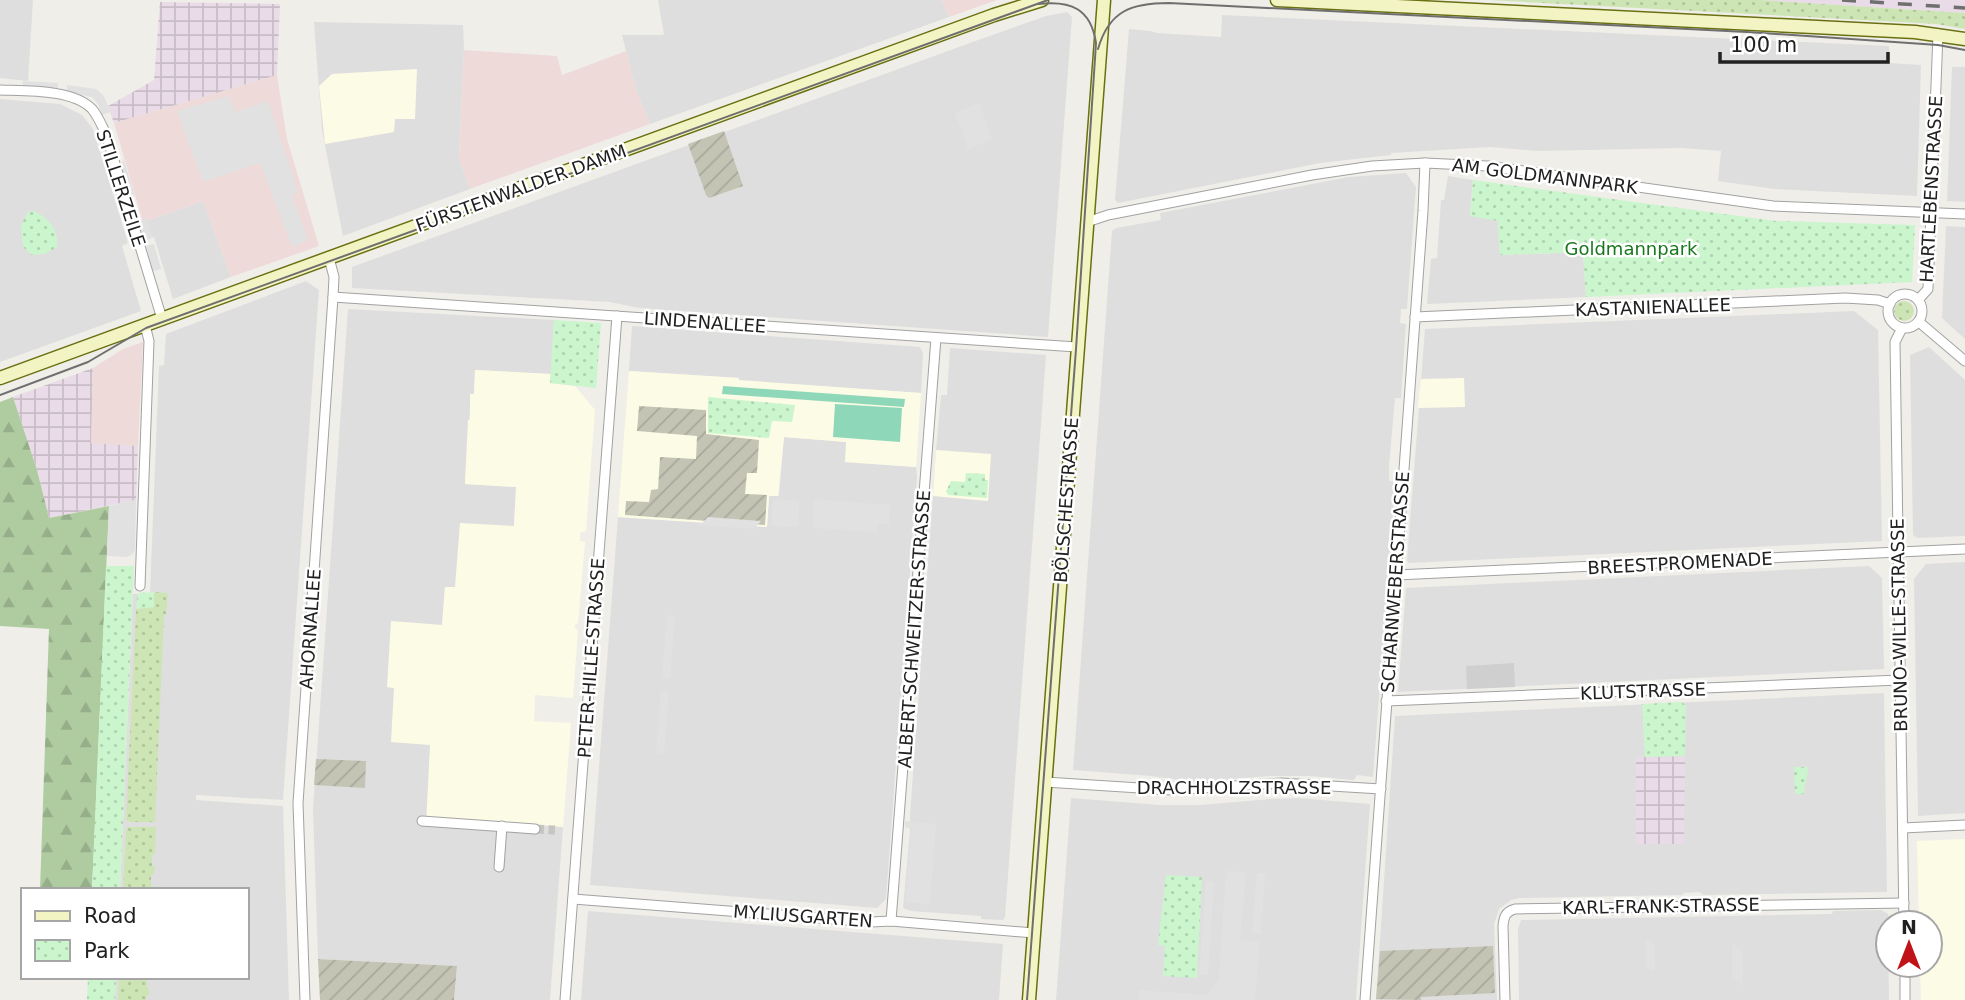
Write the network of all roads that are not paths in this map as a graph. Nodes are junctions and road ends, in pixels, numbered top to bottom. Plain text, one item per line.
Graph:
1 (1042, 0) edge
2 (1104, 0) edge
3 (1277, 0) edge
4 (1938, 34) junction
5 (1965, 38) edge
6 (0, 90) edge
7 (1425, 163) junction
8 (1931, 212) junction
9 (1965, 214) edge
10 (1087, 222) junction
11 (329, 258) junction
12 (333, 297) junction
13 (1918, 300) junction
14 (1890, 304) junction
15 (617, 316) junction
16 (1415, 317) junction
17 (162, 319) junction
18 (1919, 322) junction
19 (145, 325) junction
20 (1902, 328) junction
21 (936, 338) junction
22 (1077, 347) junction
23 (1965, 361) edge
24 (0, 378) edge
25 (1965, 549) edge
26 (1897, 552) junction
27 (1396, 575) junction
28 (139, 586) dead end
29 (1900, 680) junction
30 (1387, 701) junction
31 (1045, 782) junction
32 (1381, 789) junction
33 (422, 821) dead end
34 (1965, 825) edge
35 (502, 826) junction
36 (535, 828) tunnel mouth
37 (1903, 828) junction
38 (499, 867) dead end
39 (573, 899) junction
40 (1904, 902) junction
41 (1904, 909) edge
42 (891, 921) junction
43 (1034, 933) junction
44 (1905, 979) edge
45 (305, 1000) edge
46 (565, 1000) edge
47 (1028, 1000) edge
48 (1365, 1000) edge
49 (1505, 1000) edge
50 (1905, 1000) edge

1 - 11 main road, FÜRSTENWALDER DAMM
2 - 10 main road, BÖLSCHESTRASSE
3 - 4 main road
4 - 5 main road
4 - 8 street, HARTLEBENSTRASSE
6 - 17 street, STILLERZEILE
7 - 8 street, AM GOLDMANNPARK
7 - 10 street, AM GOLDMANNPARK
7 - 16 street, SCHARNWEBERSTRASSE
8 - 9 street, AM GOLDMANNPARK
8 - 13 street, HARTLEBENSTRASSE
10 - 22 main road, BÖLSCHESTRASSE
11 - 12 street, AHORNALLEE
11 - 17 main road, FÜRSTENWALDER DAMM
12 - 15 street, LINDENALLEE
12 - 45 street, AHORNALLEE
13 - 14 street
13 - 18 street
14 - 16 street, KASTANIENALLEE
14 - 20 street
15 - 21 street, LINDENALLEE
15 - 39 street, PETER-HILLE-STRASSE
16 - 27 street, SCHARNWEBERSTRASSE
17 - 19 main road, FÜRSTENWALDER DAMM
18 - 20 street
18 - 23 street
19 - 24 main road, FÜRSTENWALDER DAMM
19 - 28 street
20 - 26 street, BRUNO-WILLE-STRASSE
21 - 22 street, LINDENALLEE
21 - 42 street, ALBERT-SCHWEITZER-STRASSE
22 - 31 main road, BÖLSCHESTRASSE
25 - 26 street, BREESTPROMENADE
26 - 27 street, BREESTPROMENADE
26 - 29 street, BRUNO-WILLE-STRASSE
27 - 30 street, SCHARNWEBERSTRASSE
29 - 30 street, KLUTSTRASSE
29 - 37 street, BRUNO-WILLE-STRASSE
30 - 32 street, SCHARNWEBERSTRASSE
31 - 32 street, DRACHHOLZSTRASSE
31 - 43 main road, BÖLSCHESTRASSE
32 - 48 street, SCHARNWEBERSTRASSE
33 - 35 street
34 - 37 street
35 - 36 street
35 - 38 street
37 - 40 street, BRUNO-WILLE-STRASSE
39 - 42 street, MYLIUSGARTEN
39 - 46 street, PETER-HILLE-STRASSE
40 - 41 street, BRUNO-WILLE-STRASSE
40 - 49 street, KARL-FRANK-STRASSE
42 - 43 street, MYLIUSGARTEN
43 - 47 main road, BÖLSCHESTRASSE
44 - 50 street

